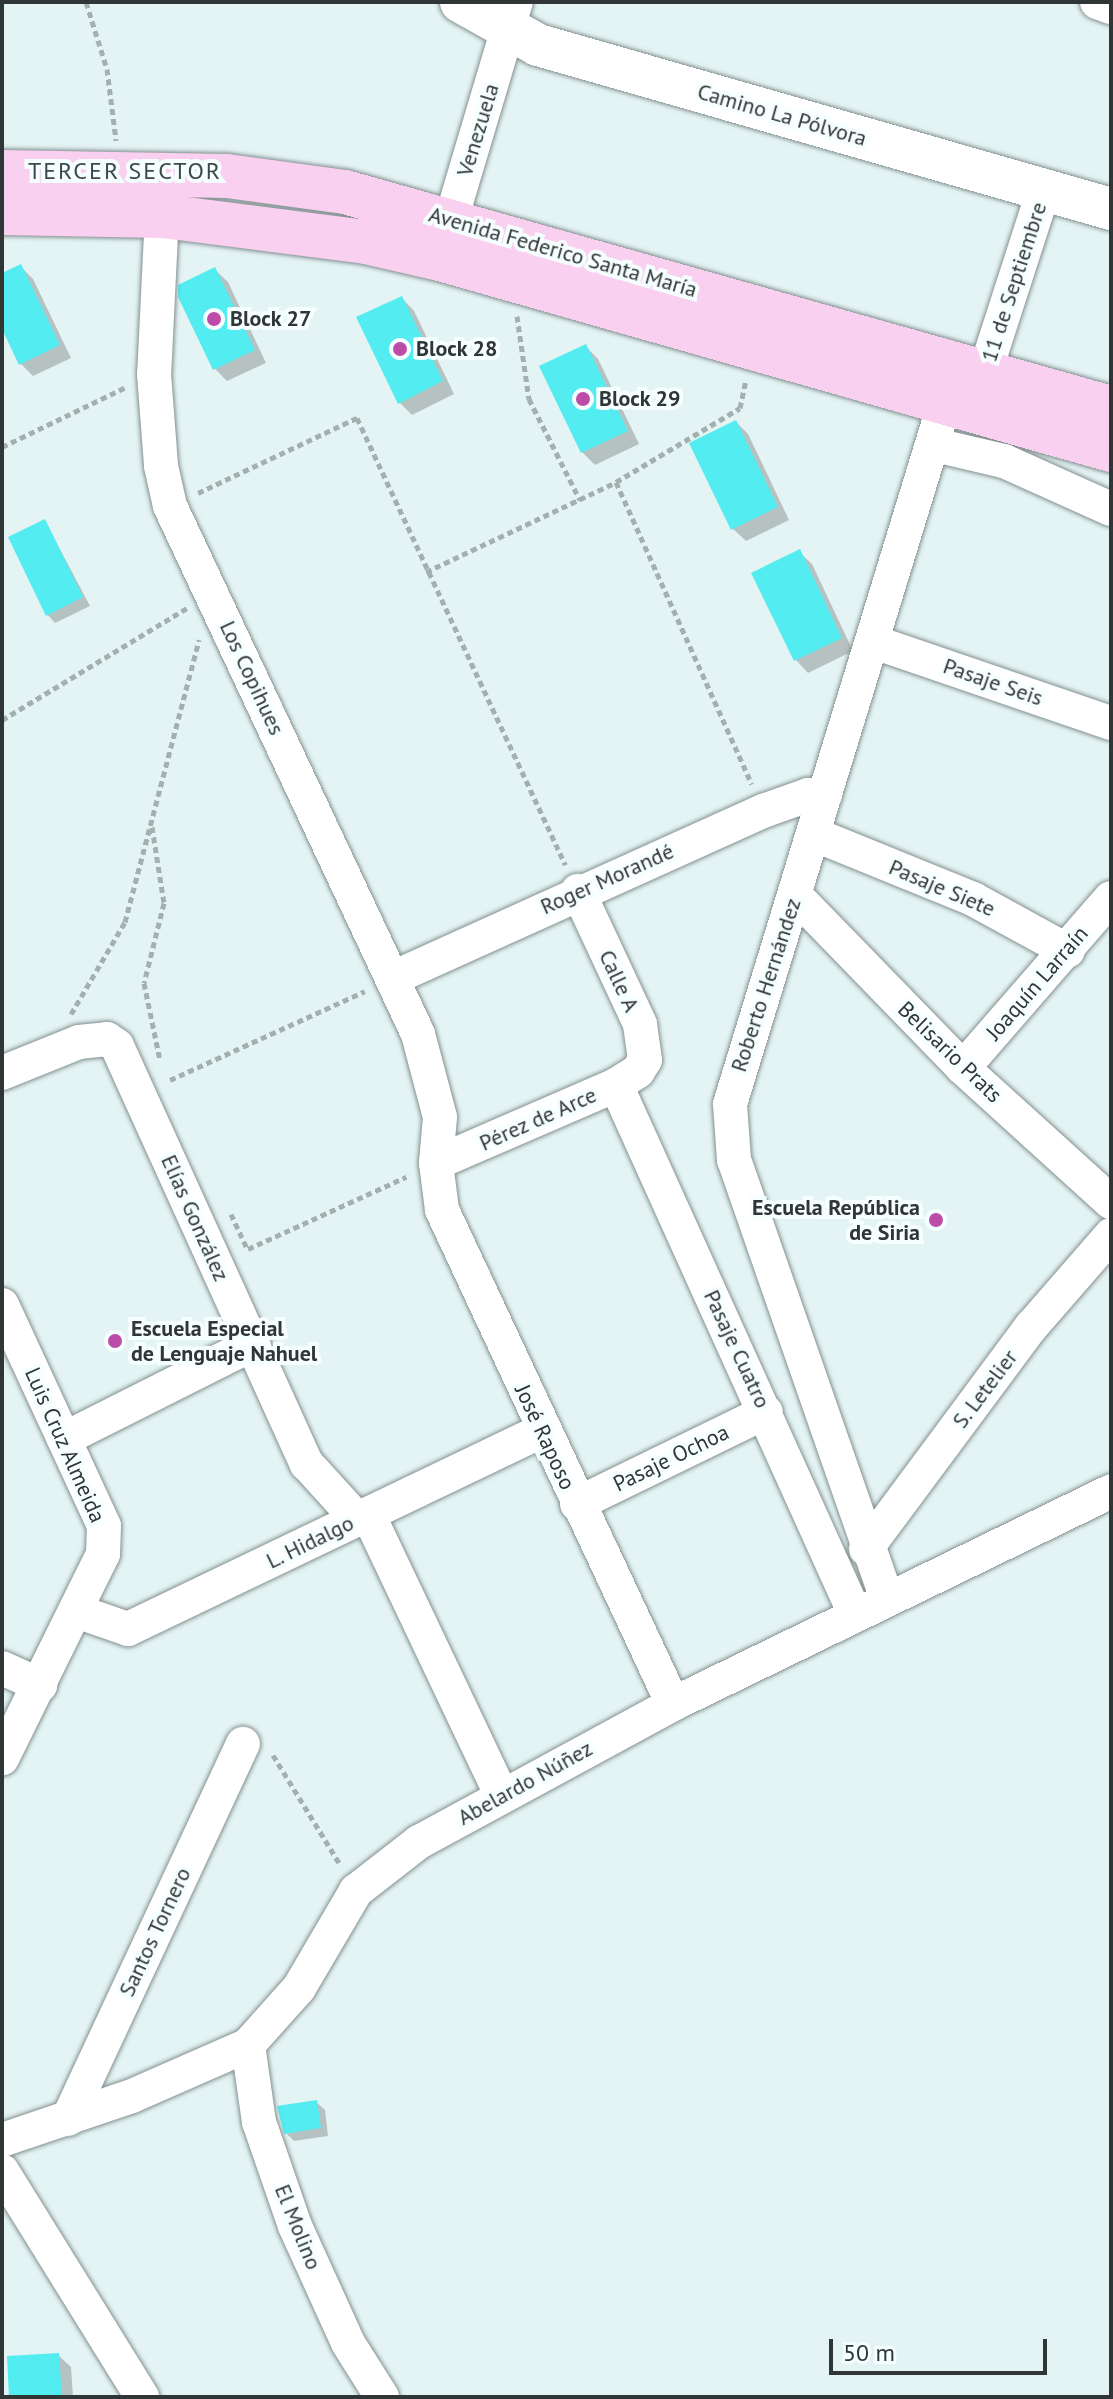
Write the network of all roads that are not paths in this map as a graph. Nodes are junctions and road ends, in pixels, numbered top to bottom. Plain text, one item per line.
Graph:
1 (461, 2) edge
2 (1097, 2) edge
3 (1111, 7) edge
4 (512, 16) edge
5 (2, 172) edge
6 (162, 172) junction
7 (1044, 189) junction
8 (1111, 209) edge
9 (2, 213) edge
10 (163, 216) junction
11 (445, 239) junction
12 (955, 398) junction
13 (1111, 408) edge
14 (1111, 450) edge
15 (1111, 509) edge
16 (874, 642) junction
17 (1111, 723) edge
18 (825, 795) junction
19 (813, 834) junction
20 (578, 891) junction
21 (795, 895) junction
22 (1111, 898) edge
23 (1068, 951) junction
24 (393, 978) junction
25 (963, 1068) junction
26 (2, 1073) edge
27 (627, 1078) junction
28 (436, 1163) junction
29 (1111, 1202) edge
30 (1111, 1235) edge
31 (2, 1305) edge
32 (253, 1344) junction
33 (15, 1370) edge
34 (766, 1412) junction
35 (542, 1431) junction
36 (64, 1439) junction
37 (1111, 1491) edge
38 (577, 1504) junction
39 (362, 1516) junction
40 (866, 1549) junction
41 (887, 1599) junction
42 (76, 1611) junction
43 (855, 1614) junction
44 (2, 1668) edge
45 (40, 1685) junction
46 (673, 1704) junction
47 (243, 1744) road end
48 (2, 1758) edge
49 (502, 1796) junction
50 (248, 2045) junction
51 (68, 2119) junction
52 (2, 2140) edge
53 (2, 2171) edge
54 (142, 2397) edge
55 (382, 2397) edge

1 - 4 street, Camino La Pólvora
2 - 3 street
4 - 7 street, Camino La Pólvora
4 - 11 street, Venezuela
5 - 6 main road, Avenida Federico Santa María
6 - 10 street, Los Copihues
6 - 11 main road, Avenida Federico Santa María
7 - 8 street, Camino La Pólvora
7 - 12 street, 11 de Septiembre
9 - 10 main road, Avenida Federico Santa María
10 - 11 main road, Avenida Federico Santa María
10 - 24 street, Los Copihues
11 - 12 main road, Avenida Federico Santa María
11 - 12 main road, Avenida Federico Santa María
12 - 13 main road, Avenida Federico Santa María
12 - 14 main road, Avenida Federico Santa María
12 - 15 street
12 - 16 street, Roberto Hernández
16 - 17 street, Pasaje Seis
16 - 18 street, Roberto Hernández
18 - 19 street, Roberto Hernández
18 - 20 street, Roger Morandé
19 - 21 street, Roberto Hernández
19 - 23 street, Pasaje Siete
20 - 24 street, Roger Morandé
20 - 27 street, Calle A
21 - 25 street, Belisario Prats
21 - 40 street, Roberto Hernández
22 - 23 street, Joaquín Larraín
23 - 25 street, Joaquín Larraín
24 - 28 street, Los Copihues
25 - 29 street, Belisario Prats
26 - 32 street, Elías González
27 - 28 street, Pérez de Arce
27 - 34 street, Pasaje Cuatro
28 - 35 street, José Raposo
30 - 40 street, S. Letelier
31 - 33 street, Luis Cruz Almeida
32 - 36 street
32 - 39 street, Elías González
33 - 36 street, Luis Cruz Almeida
34 - 38 street, Pasaje Ochoa
34 - 43 street, Pasaje Cuatro
35 - 38 street, José Raposo
35 - 39 street, L. Hidalgo
36 - 42 street, Luis Cruz Almeida
37 - 41 street, Abelardo Núñez
38 - 46 street, José Raposo
39 - 42 street, L. Hidalgo
39 - 49 street, Elías González
40 - 41 street, Roberto Hernández
41 - 43 street, Abelardo Núñez
42 - 45 street, Luis Cruz Almeida
43 - 46 street, Abelardo Núñez
44 - 45 street
45 - 48 street, Luis Cruz Almeida
46 - 49 street, Abelardo Núñez
47 - 51 street, Santos Tornero
49 - 50 street, Abelardo Núñez
50 - 51 street, Abelardo Núñez
50 - 55 street, El Molino
51 - 52 street, Abelardo Núñez
53 - 54 street

